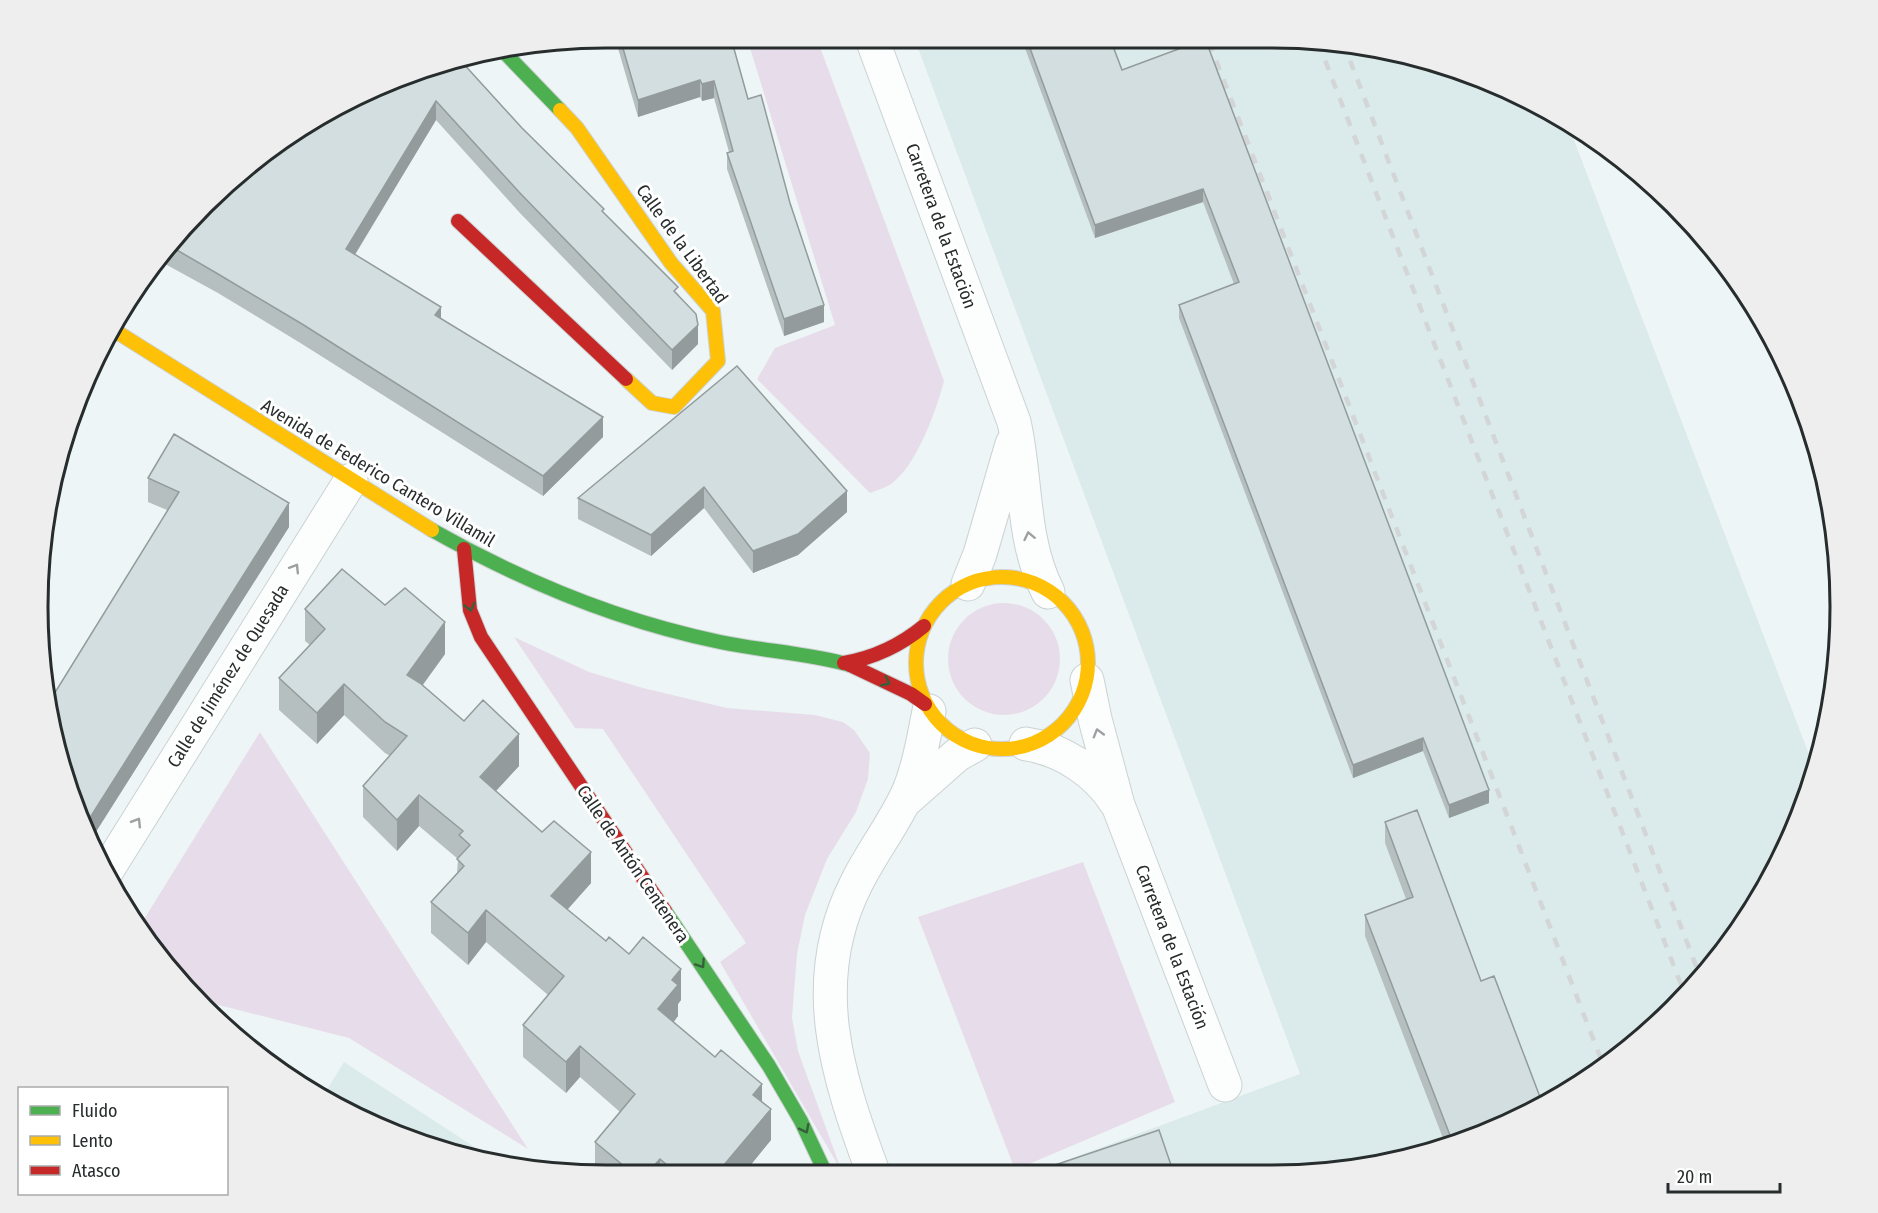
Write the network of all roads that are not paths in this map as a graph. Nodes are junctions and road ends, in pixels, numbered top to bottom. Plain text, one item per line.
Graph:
1 (875, 48) edge
2 (509, 57) edge
3 (458, 221) dead end
4 (120, 334) edge
5 (1011, 412) junction
6 (351, 480) junction
7 (464, 549) junction
8 (968, 584) junction
9 (1048, 592) junction
10 (924, 626) junction
11 (844, 663) junction
12 (1087, 680) junction
13 (927, 707) junction
14 (1026, 744) junction
15 (975, 745) junction
16 (902, 805) junction
17 (1120, 810) junction
18 (111, 864) edge
19 (1225, 1085) dead end
20 (822, 1165) edge
21 (871, 1165) edge

1 - 5 street, Carretera de la Estación
2 - 3 street, Calle de la Libertad
4 - 6 street, Avenida de Federico Cantero Villamil
5 - 8 street, Carretera de la Estación
9 -> 5 street, Carretera de la Estación
6 - 7 street, Avenida de Federico Cantero Villamil
18 -> 6 street, Calle de Jiménez de Quesada
7 - 11 street, Avenida de Federico Cantero Villamil
7 -> 20 street, Calle de Antón Centenera
8 - 9 street
8 - 10 street
9 - 12 street
10 - 11 street, Avenida de Federico Cantero Villamil
10 - 13 street
11 -> 13 street, Avenida de Federico Cantero Villamil
12 - 14 street
17 -> 12 street, Carretera de la Estación
13 - 15 street
13 - 16 street
14 - 15 street
14 - 17 street, Carretera de la Estación
15 - 16 street
16 - 21 street
17 - 19 street, Carretera de la Estación

